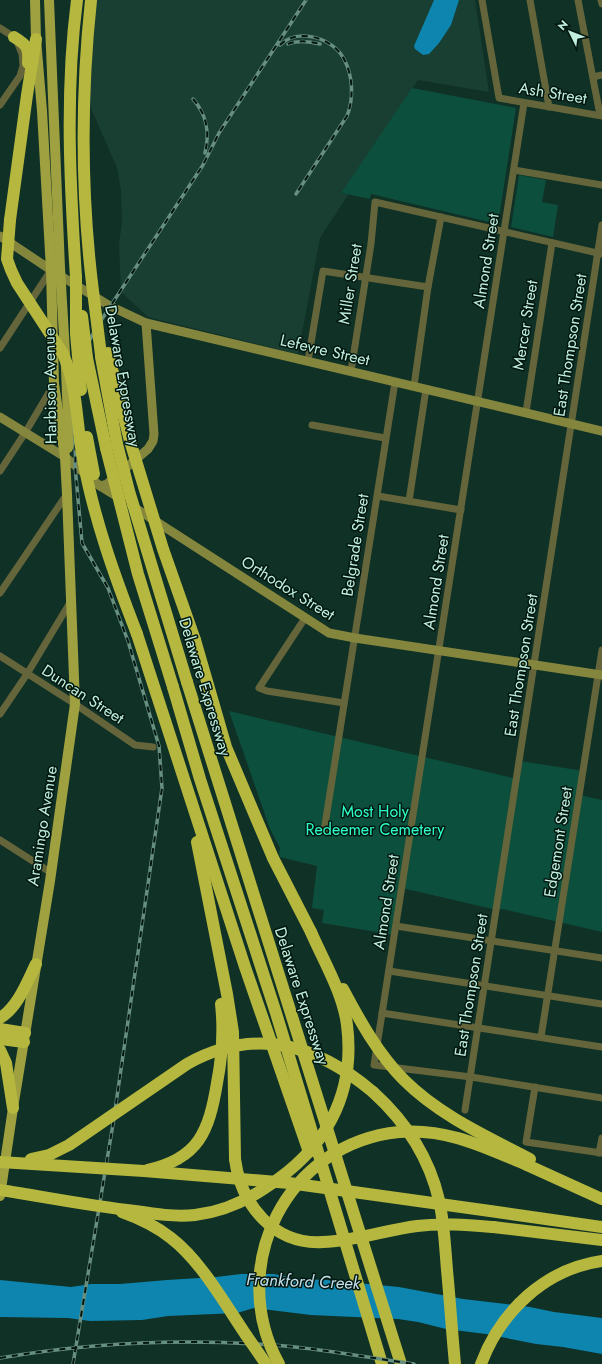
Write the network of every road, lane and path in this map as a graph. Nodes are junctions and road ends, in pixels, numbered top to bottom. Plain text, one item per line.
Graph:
1 (35, 0) edge
2 (49, 0) edge
3 (77, 0) edge
4 (91, 0) edge
5 (482, 0) edge
6 (530, 0) edge
7 (578, 0) edge
8 (601, 0) edge
9 (602, 4) edge
10 (0, 28) edge
11 (14, 37) junction
12 (36, 39) junction
13 (602, 75) edge
14 (593, 77) junction
15 (27, 95) junction
16 (524, 103) junction
17 (0, 105) edge
18 (549, 107) junction
19 (601, 115) edge
20 (514, 170) junction
21 (602, 185) edge
22 (441, 217) junction
23 (602, 225) edge
24 (505, 232) junction
25 (0, 236) edge
26 (552, 242) junction
27 (600, 254) edge
28 (56, 273) junction
29 (76, 277) junction
30 (366, 278) junction
31 (428, 288) junction
32 (146, 323) junction
33 (0, 348) edge
34 (104, 354) junction
35 (308, 361) junction
36 (351, 371) junction
37 (395, 382) junction
38 (54, 384) junction
39 (414, 386) junction
40 (426, 389) junction
41 (478, 401) junction
42 (526, 412) junction
43 (0, 417) edge
44 (572, 424) junction
45 (312, 425) dead end
46 (602, 431) edge
47 (25, 433) junction
48 (385, 438) junction
49 (112, 446) junction
50 (64, 457) junction
51 (0, 470) edge
52 (100, 486) junction
53 (67, 494) junction
54 (378, 496) junction
55 (409, 501) junction
56 (461, 510) junction
57 (0, 593) edge
58 (72, 599) junction
59 (305, 618) junction
60 (136, 634) junction
61 (355, 638) junction
62 (440, 650) junction
63 (602, 650) edge
64 (0, 656) edge
65 (535, 665) junction
66 (27, 674) junction
67 (600, 674) edge
68 (344, 703) junction
69 (75, 704) junction
70 (0, 714) edge
71 (153, 747) dead end
72 (174, 750) junction
73 (324, 832) dead end
74 (0, 840) edge
75 (50, 872) junction
76 (396, 926) junction
77 (310, 932) junction
78 (214, 934) junction
79 (492, 940) junction
80 (556, 951) junction
81 (602, 958) edge
82 (36, 964) junction
83 (389, 971) junction
84 (485, 986) junction
85 (549, 995) junction
86 (602, 1004) edge
87 (382, 1014) junction
88 (0, 1018) edge
89 (478, 1027) junction
90 (0, 1029) edge
91 (542, 1037) junction
92 (24, 1038) junction
93 (0, 1039) edge
94 (602, 1047) edge
95 (0, 1050) edge
96 (471, 1077) junction
97 (535, 1087) junction
98 (602, 1098) edge
99 (13, 1108) junction
100 (466, 1110) dead end
101 (602, 1138) edge
102 (601, 1153) edge
103 (0, 1162) edge
104 (16, 1162) junction
105 (528, 1162) junction
106 (144, 1171) junction
107 (1, 1185) edge
108 (0, 1196) edge
109 (602, 1198) edge
110 (113, 1209) junction
111 (602, 1227) edge
112 (602, 1240) edge
113 (602, 1262) edge
114 (355, 1277) junction
115 (266, 1364) edge
116 (279, 1364) edge
117 (382, 1364) edge
118 (401, 1364) edge
119 (455, 1364) edge
120 (481, 1364) edge

1 - 12 main road, Harbison Avenue
2 - 28 main road, Harbison Avenue
3 - 29 highway, Delaware Expressway
4 - 34 highway, bridge
5 - 16 street, Ash Street
6 - 18 street
7 - 14 street
8 - 9 street
10 - 11 street
11 - 15 highway
11 - 17 street
12 - 15 highway
12 - 28 main road, Harbison Avenue
13 - 14 street
14 - 19 street
15 - 60 highway, bridge
16 - 18 street, Ash Street
16 - 20 street, Almond Street
18 - 19 street, Ash Street
20 - 21 street
20 - 24 street, Almond Street
22 - 24 street
22 - 30 street, Miller Street
22 - 31 street
23 - 27 street, East Thompson Street
24 - 26 street
24 - 41 street, Almond Street
25 - 28 street, Lefevre Street
26 - 27 street
26 - 42 street, Mercer Street
27 - 44 street, East Thompson Street
28 - 32 street, Lefevre Street
28 - 33 street
28 - 38 main road, Harbison Avenue
28 - 50 main road, Harbison Avenue
29 - 49 highway, Delaware Expressway, bridge
29 - 60 highway, bridge
30 - 31 street
30 - 35 street
30 - 36 street, Miller Street
31 - 39 street
32 - 35 street, Lefevre Street
32 - 52 street
34 - 49 highway, Delaware Expressway
34 - 77 highway, bridge
35 - 36 street, Lefevre Street
36 - 37 street, Lefevre Street
37 - 39 street, Lefevre Street
37 - 48 street, Belgrade Street
38 - 47 street
38 - 50 main road, Harbison Avenue
39 - 40 street, Lefevre Street
40 - 41 street, Lefevre Street
40 - 55 street
41 - 42 street, Lefevre Street
41 - 56 street, Almond Street
42 - 44 street, Lefevre Street
43 - 47 street, Orthodox Street
44 - 46 street, Lefevre Street
44 - 65 street, East Thompson Street
45 - 48 street
47 - 50 street, Orthodox Street
47 - 51 street
48 - 54 street, Belgrade Street
49 - 114 highway, Delaware Expressway, bridge
49 - 118 highway, Delaware Expressway, bridge
50 - 52 street, Orthodox Street
50 - 53 main road, Aramingo Avenue
52 - 59 street, Orthodox Street
53 - 57 street
53 - 58 main road, Aramingo Avenue
54 - 55 street
54 - 61 street, Belgrade Street
55 - 56 street
56 - 62 street, Almond Street
58 - 66 street
58 - 69 main road, Aramingo Avenue
59 - 61 street, Orthodox Street
59 - 68 street
60 - 72 highway
61 - 62 street, Orthodox Street
61 - 68 street, Belgrade Street
62 - 65 street, Orthodox Street
62 - 76 street, Almond Street
63 - 67 street, Edgemont Street
64 - 66 street, Duncan Street
65 - 67 street, Orthodox Street
65 - 79 street, East Thompson Street
66 - 69 street, Duncan Street
66 - 70 street
67 - 80 street, Edgemont Street
68 - 73 street, Belgrade Street
69 - 71 street, Duncan Street
69 - 75 main road, Aramingo Avenue
72 - 78 highway
72 - 114 highway
74 - 75 street
75 - 82 main road, Aramingo Avenue
76 - 79 street
76 - 83 street, Almond Street
77 - 105 highway, bridge
77 - 110 highway, bridge
78 - 106 highway
78 - 112 highway, bridge
79 - 80 street
79 - 84 street, East Thompson Street
80 - 81 street
80 - 85 street, Edgemont Street
82 - 88 highway
82 - 92 main road, Aramingo Avenue
83 - 84 street
83 - 87 street, Almond Street
84 - 85 street
84 - 89 street, East Thompson Street
85 - 86 street
85 - 91 street, Edgemont Street
87 - 89 street
87 - 96 street, Almond Street
89 - 91 street
89 - 96 street, East Thompson Street
90 - 92 highway
91 - 94 street
92 - 93 highway
92 - 99 main road, Aramingo Avenue
95 - 99 highway
96 - 97 street
96 - 100 street, East Thompson Street
97 - 98 street
97 - 102 street
99 - 107 main road, Aramingo Avenue
101 - 102 street
103 - 104 highway, bridge
104 - 106 highway, bridge
104 - 119 highway, bridge
105 - 109 highway
105 - 116 highway, bridge
106 - 111 highway, bridge
107 - 108 main road, Aramingo Avenue
107 - 110 highway, bridge
110 - 115 highway, bridge
113 - 120 highway
114 - 117 highway, Delaware Expressway

